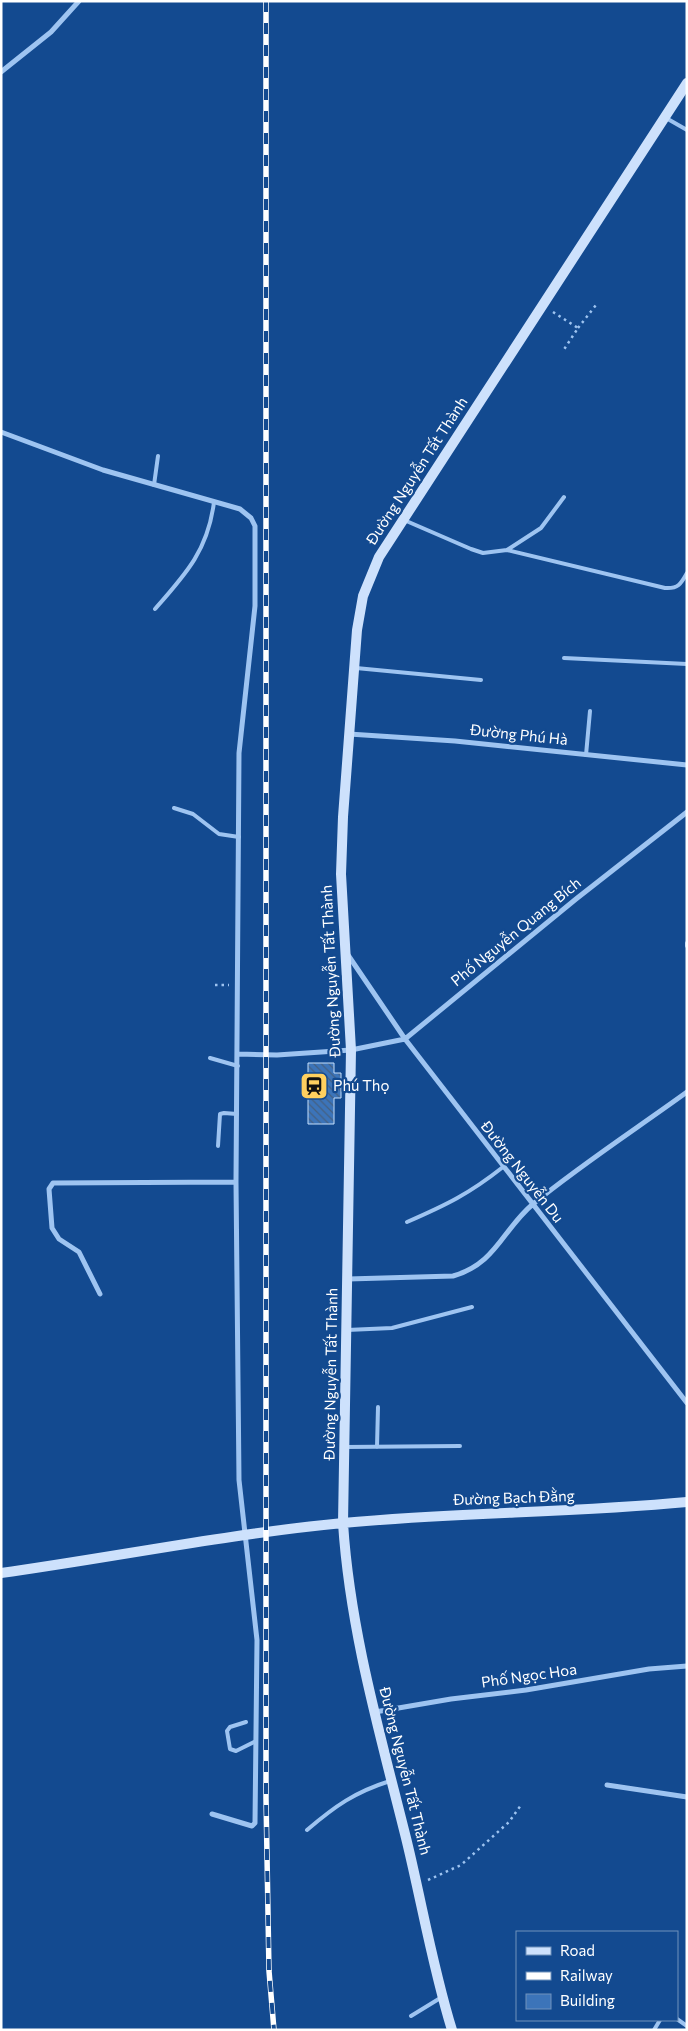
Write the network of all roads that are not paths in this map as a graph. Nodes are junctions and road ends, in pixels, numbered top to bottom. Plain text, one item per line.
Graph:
1 (78, 1) edge
2 (1, 72) edge
3 (687, 83) edge
4 (664, 117) junction
5 (687, 130) edge
6 (1, 432) edge
7 (158, 456) dead end
8 (154, 485) junction
9 (564, 497) dead end
10 (214, 502) junction
11 (402, 519) junction
12 (507, 550) junction
13 (687, 574) edge
14 (155, 609) dead end
15 (564, 658) dead end
16 (687, 664) edge
17 (354, 668) junction
18 (481, 680) dead end
19 (590, 711) dead end
20 (348, 734) junction
21 (586, 755) junction
22 (687, 765) edge
23 (174, 808) dead end
24 (687, 812) edge
25 (239, 837) junction
26 (345, 951) junction
27 (405, 1039) junction
28 (351, 1050) junction
29 (238, 1054) junction
30 (210, 1058) dead end
31 (238, 1066) junction
32 (687, 1092) edge
33 (237, 1114) junction
34 (218, 1146) dead end
35 (503, 1167) junction
36 (236, 1182) junction
37 (532, 1205) junction
38 (407, 1222) dead end
39 (348, 1279) junction
40 (100, 1294) dead end
41 (472, 1307) dead end
42 (347, 1330) junction
43 (687, 1403) edge
44 (378, 1407) dead end
45 (460, 1446) dead end
46 (345, 1447) junction
47 (377, 1447) junction
48 (687, 1502) edge
49 (343, 1523) junction
50 (244, 1535) junction
51 (1, 1573) edge
52 (687, 1666) edge
53 (375, 1712) junction
54 (246, 1722) dead end
55 (256, 1740) junction
56 (392, 1781) junction
57 (607, 1785) dead end
58 (687, 1797) edge
59 (212, 1814) dead end
60 (308, 1830) dead end
61 (442, 1997) junction
62 (411, 2016) dead end
63 (452, 2030) edge

1 - 2 street
3 - 4 street, Đường Nguyễn Tất Thành
4 - 5 lane
4 - 11 street, Đường Nguyễn Tất Thành
6 - 8 street
7 - 8 lane
8 - 10 street
9 - 12 lane
10 - 14 lane
10 - 25 street
11 - 12 lane
11 - 17 street, Đường Nguyễn Tất Thành
12 - 13 lane
15 - 16 lane
17 - 18 lane
17 - 20 street, Đường Nguyễn Tất Thành
19 - 21 lane
20 - 21 street, Đường Phú Hà
20 - 26 street, Đường Nguyễn Tất Thành
21 - 22 street, Đường Phú Hà
23 - 25 lane
24 - 27 street, Phố Nguyễn Quang Bích
25 - 29 street
26 - 27 street, Đường Nguyễn Du
26 - 28 street, Đường Nguyễn Tất Thành
27 - 28 street, Phố Nguyễn Quang Bích
27 - 35 street, Đường Nguyễn Du
28 - 29 street, Phố Nguyễn Quang Bích
28 - 39 street, Đường Nguyễn Tất Thành
29 - 31 street
30 - 31 lane
31 - 33 street
32 - 37 street
33 - 34 lane
33 - 36 street
35 - 37 street, Đường Nguyễn Du
35 - 38 lane
36 - 40 street
36 - 50 street
37 - 39 street
37 - 43 street, Đường Nguyễn Du
39 - 42 street, Đường Nguyễn Tất Thành
41 - 42 lane
42 - 46 street, Đường Nguyễn Tất Thành
44 - 47 lane
45 - 47 lane
46 - 47 lane
46 - 49 street, Đường Nguyễn Tất Thành
48 - 49 street, Đường Bạch Đằng
49 - 50 street, Đường Bạch Đằng
49 - 53 street, Đường Nguyễn Tất Thành
50 - 51 street, Đường Bạch Đằng
50 - 55 street
52 - 53 street, Phố Ngọc Hoa
53 - 56 street, Đường Nguyễn Tất Thành
54 - 55 lane
55 - 59 street
56 - 60 lane
56 - 61 street, Đường Nguyễn Tất Thành
57 - 58 street
61 - 62 lane
61 - 63 street, Đường Nguyễn Tất Thành

